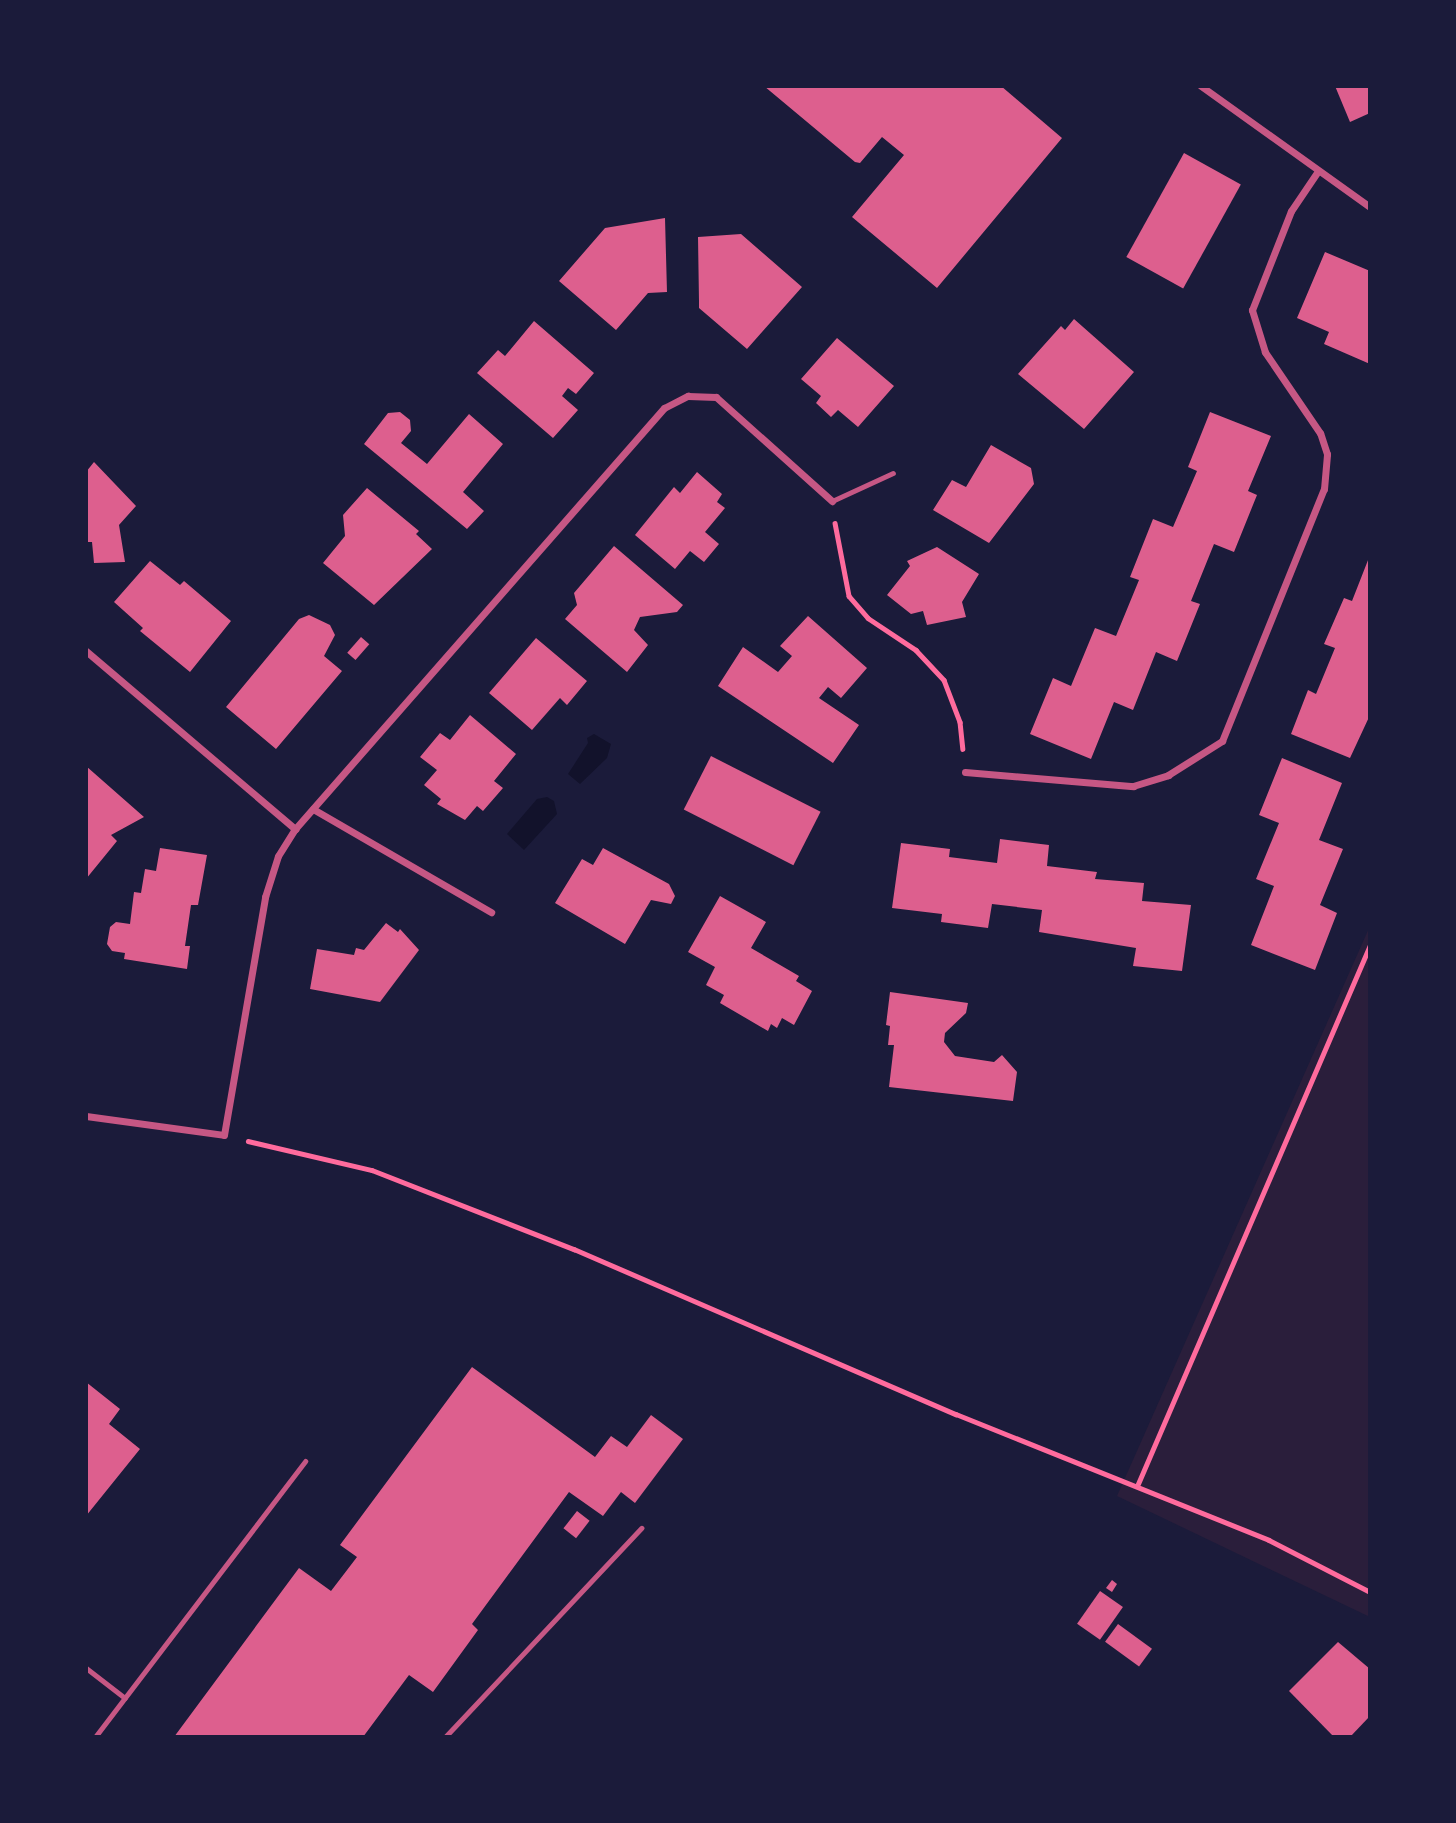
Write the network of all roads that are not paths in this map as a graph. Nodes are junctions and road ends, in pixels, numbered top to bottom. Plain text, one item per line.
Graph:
1 (1201, 86) edge
2 (1318, 171) junction
3 (1370, 207) edge
4 (892, 472) dead end
5 (832, 501) joint
6 (86, 651) edge
7 (965, 772) road end
8 (313, 809) junction
9 (295, 829) junction
10 (491, 912) dead end
11 (86, 1116) edge
12 (305, 1461) dead end
13 (641, 1528) dead end
14 (86, 1668) edge
15 (125, 1698) junction
16 (95, 1737) edge
17 (445, 1737) edge

1 - 2 street
2 - 3 street
2 - 7 street
4 - 5 lane
5 - 8 street
6 - 9 street
8 - 9 street
8 - 10 street
9 - 11 street
12 - 15 lane
13 - 17 lane
14 - 15 lane
15 - 16 lane

